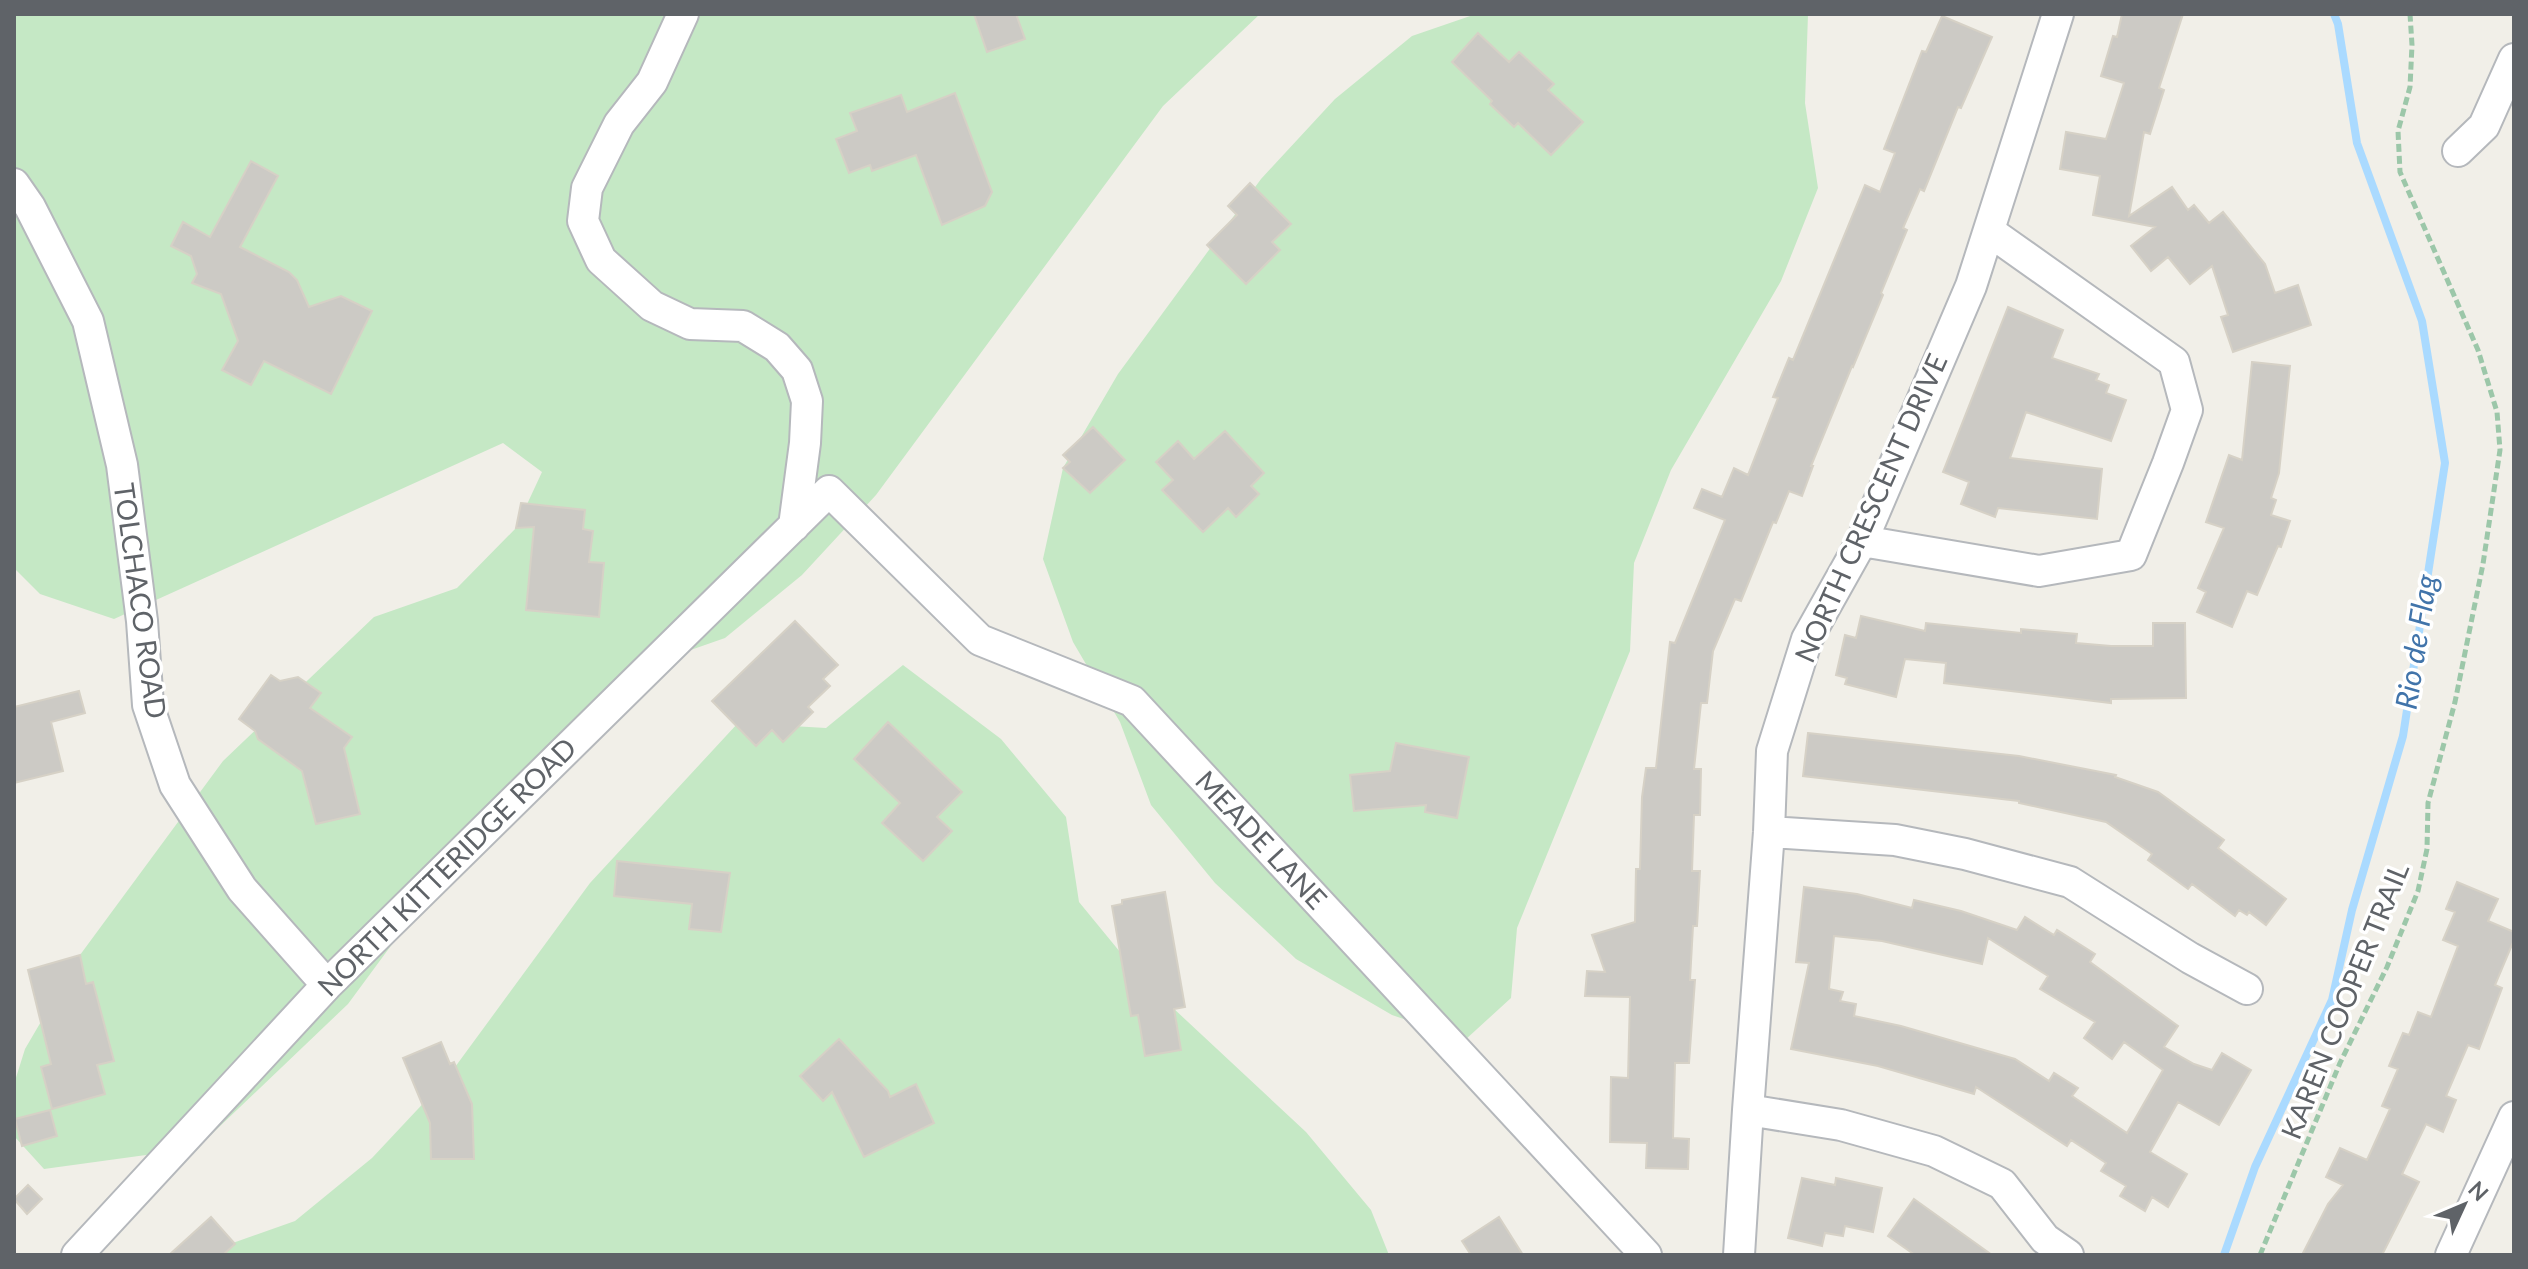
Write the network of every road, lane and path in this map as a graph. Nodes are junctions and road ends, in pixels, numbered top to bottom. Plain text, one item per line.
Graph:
1 (683, 14) edge
2 (2058, 14) edge
3 (2410, 14) edge
4 (2514, 59) edge
5 (2458, 151) dead end
6 (14, 184) edge
7 (1989, 231) junction
8 (829, 491) joint
9 (794, 526) junction
10 (1862, 541) junction
11 (1769, 832) junction
12 (327, 985) junction
13 (2247, 989) dead end
14 (1748, 1110) junction
15 (2514, 1117) edge
16 (77, 1255) edge
17 (1646, 1255) edge
18 (1739, 1255) edge
19 (2068, 1255) edge
20 (2260, 1255) edge
21 (2451, 1255) edge

1 - 9 street
2 - 7 street, NORTH CRESCENT DRIVE
3 - 20 path, KAREN COOPER TRAIL
4 - 5 street
6 - 12 street, TOLCHACO ROAD
7 - 10 street, NORTH CRESCENT DRIVE
7 - 10 street
8 - 9 street, NORTH KITTERIDGE ROAD
8 - 17 street, MEADE LANE
9 - 12 street, NORTH KITTERIDGE ROAD
10 - 11 street, NORTH CRESCENT DRIVE
11 - 13 street
11 - 14 street, NORTH CRESCENT DRIVE
12 - 16 street, NORTH KITTERIDGE ROAD
14 - 18 street, NORTH CRESCENT DRIVE
14 - 19 street
15 - 21 street

